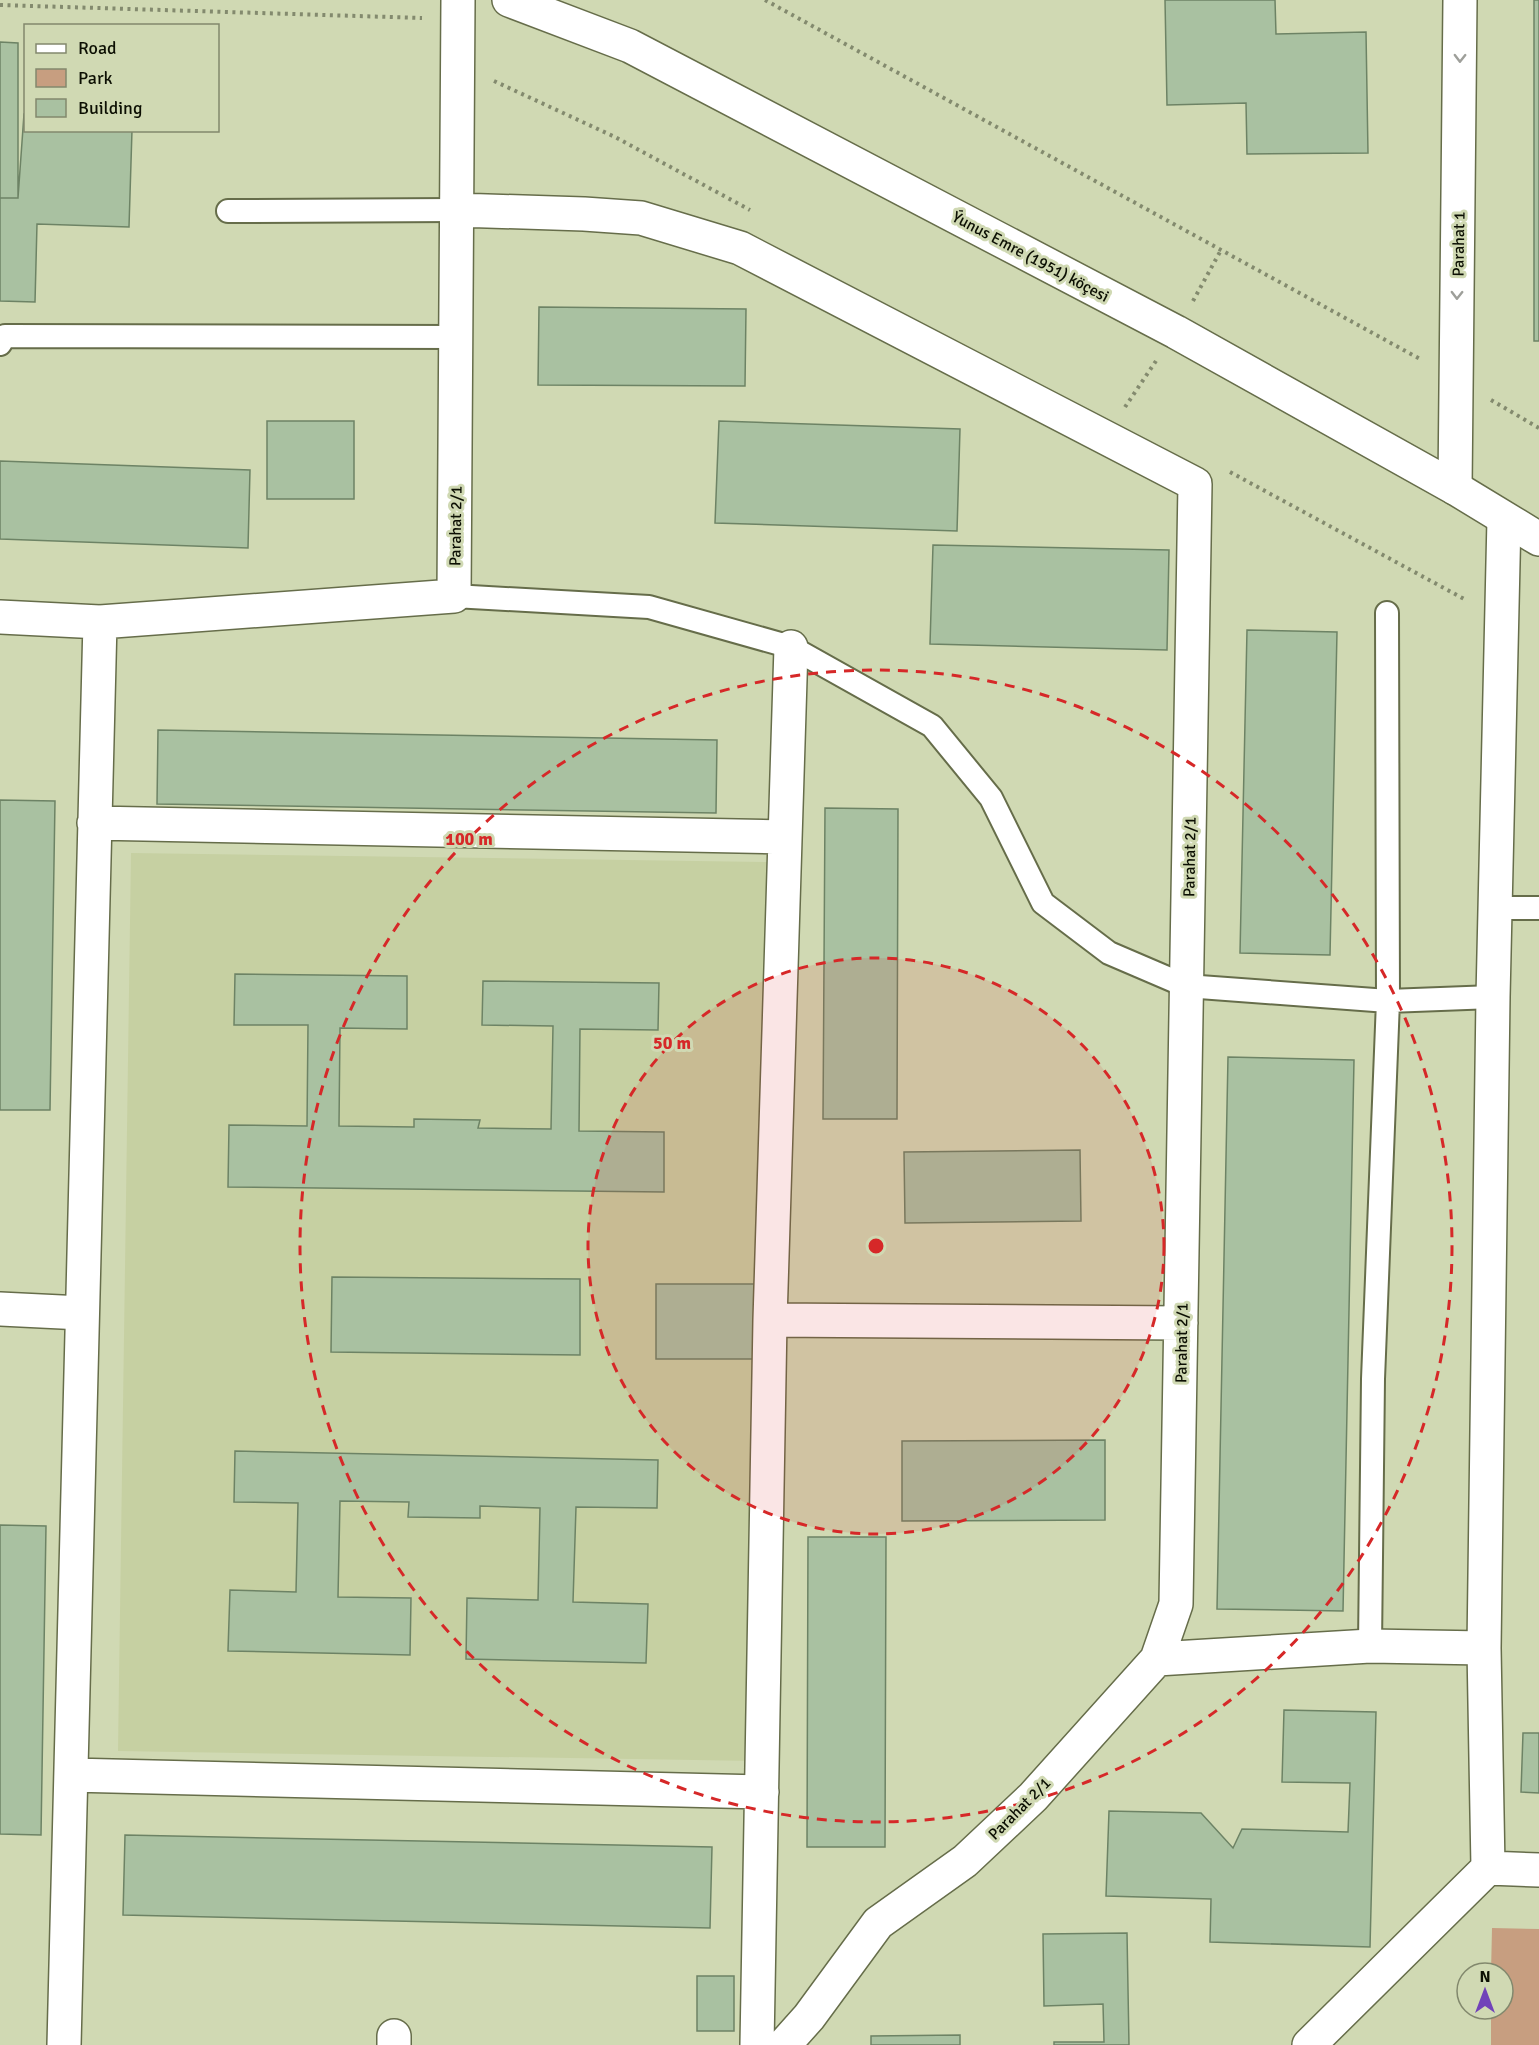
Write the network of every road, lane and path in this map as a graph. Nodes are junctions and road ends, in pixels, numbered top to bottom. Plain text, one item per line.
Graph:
1 (509, 0) edge
2 (765, 0) edge
3 (1460, 0) edge
4 (0, 5) edge
5 (458, 10) edge
6 (457, 210) junction
7 (228, 211) dead end
8 (457, 337) junction
9 (0, 344) edge
10 (1456, 379) junction
11 (1539, 428) edge
12 (1455, 488) junction
13 (1504, 519) junction
14 (1539, 539) edge
15 (454, 596) junction
16 (1387, 613) dead end
17 (0, 617) edge
18 (100, 622) junction
19 (791, 647) junction
20 (94, 823) junction
21 (785, 837) junction
22 (1497, 908) junction
23 (1539, 908) edge
24 (1186, 986) junction
25 (1494, 997) junction
26 (1388, 1000) junction
27 (0, 1309) edge
28 (82, 1313) junction
29 (770, 1320) junction
30 (1181, 1323) junction
31 (1370, 1646) junction
32 (1484, 1648) junction
33 (1156, 1659) junction
34 (71, 1775) junction
35 (762, 1792) junction
36 (1488, 1868) junction
37 (1539, 1870) edge
38 (63, 2045) edge
39 (757, 2045) edge
40 (784, 2045) edge
41 (1309, 2045) edge

1 - 12 street, Ýunus Emre (1951) köçesi
2 - 10 path
3 -> 10 street, Parahat 1
4 - 5 path
5 - 6 street, Parahat 2/1
6 - 7 lane
6 - 8 street, Parahat 2/1
6 - 24 street, Parahat 2/1
8 - 9 lane
8 - 15 street, Parahat 2/1
10 - 11 path
10 - 12 street, Parahat 1
12 - 13 street, Ýunus Emre (1951) köçesi
13 - 14 street, Ýunus Emre (1951) köçesi
13 - 22 street
15 - 18 street
15 - 19 lane
16 - 26 lane
17 - 18 street
18 - 20 street
19 - 21 street
19 - 24 lane
20 - 21 street
20 - 28 street
21 - 29 street
22 - 23 lane
22 - 25 street
24 - 26 lane
24 - 30 street, Parahat 2/1
25 - 26 lane
25 - 32 street
26 - 31 lane
27 - 28 street
28 - 34 street
29 - 30 street
29 - 35 street
30 - 33 street, Parahat 2/1
31 - 32 street
31 - 33 street
32 - 36 street
33 - 40 street, Parahat 2/1
34 - 35 street
34 - 38 street
35 - 39 street
36 - 37 street
36 - 41 street

